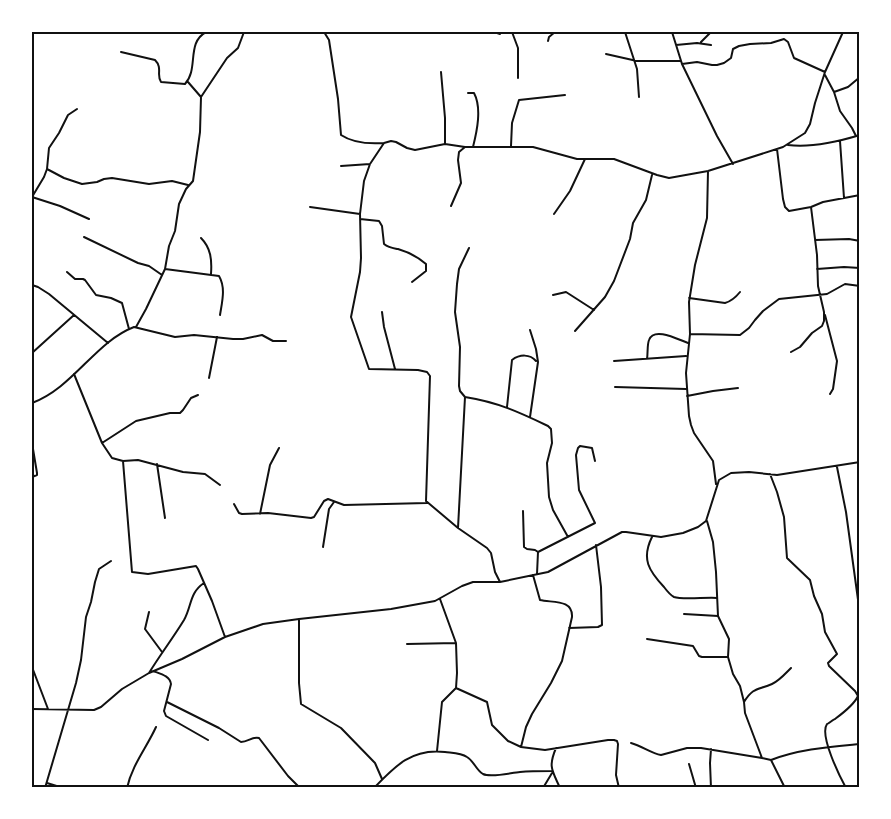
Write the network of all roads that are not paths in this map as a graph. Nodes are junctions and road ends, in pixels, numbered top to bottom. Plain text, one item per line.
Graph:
1 (206, 32) edge
2 (244, 32) edge
3 (324, 32) edge
4 (494, 32) edge
5 (512, 32) edge
6 (555, 32) edge
7 (625, 32) edge
8 (672, 32) edge
9 (711, 32) edge
10 (843, 32) edge
11 (500, 34) dead end
12 (549, 41) dead end
13 (699, 43) junction
14 (676, 45) junction
15 (711, 45) dead end
16 (121, 52) dead end
17 (606, 54) dead end
18 (634, 60) junction
19 (681, 63) junction
20 (441, 72) dead end
21 (825, 73) junction
22 (860, 77) edge
23 (518, 78) dead end
24 (188, 82) junction
25 (834, 92) junction
26 (468, 93) dead end
27 (565, 95) dead end
28 (201, 97) junction
29 (639, 97) dead end
30 (77, 109) dead end
31 (858, 135) edge
32 (840, 141) junction
33 (384, 143) junction
34 (445, 144) junction
35 (788, 145) junction
36 (512, 146) junction
37 (465, 147) junction
38 (473, 147) junction
39 (777, 149) junction
40 (585, 159) junction
41 (370, 164) junction
42 (733, 164) junction
43 (341, 166) dead end
44 (47, 169) junction
45 (708, 171) junction
46 (653, 174) junction
47 (190, 185) junction
48 (860, 195) edge
49 (32, 197) edge
50 (844, 198) junction
51 (451, 206) dead end
52 (310, 207) dead end
53 (811, 207) junction
54 (554, 213) dead end
55 (360, 214) junction
56 (89, 219) dead end
57 (360, 219) junction
58 (84, 237) dead end
59 (201, 238) dead end
60 (814, 240) junction
61 (860, 241) edge
62 (469, 248) dead end
63 (165, 268) junction
64 (860, 268) edge
65 (818, 269) junction
66 (67, 272) dead end
67 (211, 274) junction
68 (162, 275) junction
69 (412, 282) dead end
70 (32, 285) edge
71 (860, 286) edge
72 (740, 292) dead end
73 (553, 295) dead end
74 (820, 296) junction
75 (689, 298) junction
76 (594, 310) junction
77 (382, 312) dead end
78 (824, 312) junction
79 (74, 315) junction
80 (220, 315) dead end
81 (136, 327) junction
82 (129, 329) junction
83 (530, 330) dead end
84 (576, 331) dead end
85 (690, 334) junction
86 (217, 337) junction
87 (286, 341) dead end
88 (108, 343) junction
89 (689, 343) junction
90 (792, 352) dead end
91 (32, 353) edge
92 (686, 356) junction
93 (647, 359) junction
94 (614, 361) dead end
95 (538, 362) junction
96 (395, 369) junction
97 (74, 374) junction
98 (209, 378) dead end
99 (615, 387) dead end
100 (738, 388) dead end
101 (686, 389) junction
102 (830, 394) dead end
103 (198, 395) dead end
104 (687, 396) junction
105 (465, 397) junction
106 (32, 398) edge
107 (32, 403) edge
108 (507, 407) junction
109 (530, 417) junction
110 (32, 443) edge
111 (102, 443) junction
112 (279, 448) dead end
113 (123, 461) junction
114 (595, 461) dead end
115 (860, 462) edge
116 (157, 464) junction
117 (837, 467) junction
118 (770, 474) junction
119 (32, 477) edge
120 (716, 484) junction
121 (220, 485) dead end
122 (334, 501) junction
123 (427, 503) junction
124 (234, 504) dead end
125 (523, 511) dead end
126 (260, 514) junction
127 (165, 518) dead end
128 (706, 521) junction
129 (458, 528) junction
130 (568, 537) junction
131 (652, 537) junction
132 (596, 545) junction
133 (323, 547) dead end
134 (538, 552) junction
135 (111, 561) dead end
136 (535, 574) junction
137 (500, 582) junction
138 (204, 583) junction
139 (717, 598) junction
140 (440, 599) junction
141 (859, 607) edge
142 (149, 612) dead end
143 (684, 614) dead end
144 (718, 616) junction
145 (299, 619) junction
146 (569, 628) junction
147 (225, 637) junction
148 (647, 639) dead end
149 (456, 643) junction
150 (407, 644) dead end
151 (162, 652) junction
152 (728, 657) junction
153 (32, 667) edge
154 (791, 668) dead end
155 (153, 671) junction
156 (149, 673) junction
157 (456, 688) junction
158 (167, 702) junction
159 (744, 702) junction
160 (32, 709) edge
161 (48, 709) junction
162 (68, 711) junction
163 (156, 727) dead end
164 (208, 740) dead end
165 (631, 743) dead end
166 (860, 744) edge
167 (521, 747) junction
168 (829, 747) junction
169 (556, 748) junction
170 (711, 748) junction
171 (437, 751) junction
172 (762, 758) junction
173 (771, 760) junction
174 (689, 764) dead end
175 (552, 772) junction
176 (382, 779) junction
177 (47, 783) junction
178 (45, 788) edge
179 (63, 788) edge
180 (127, 788) edge
181 (300, 788) edge
182 (374, 788) edge
183 (543, 788) edge
184 (560, 788) edge
185 (619, 788) edge
186 (696, 788) edge
187 (711, 788) edge
188 (785, 788) edge
189 (846, 788) edge

1 - 24 street
2 - 28 street
3 - 33 street
4 - 11 street
5 - 23 street
6 - 12 street
7 - 18 street
8 - 14 street
9 - 13 street
10 - 21 street
13 - 14 street
13 - 15 street
14 - 19 street
16 - 24 street
17 - 18 street
18 - 19 street
18 - 29 street
19 - 21 street
19 - 42 street
20 - 34 street
21 - 25 street
21 - 35 street
22 - 25 street
24 - 28 street
25 - 31 street
26 - 38 street
27 - 36 street
28 - 47 street
30 - 44 street
31 - 32 street
32 - 35 street
32 - 50 street
33 - 34 street
33 - 41 street
34 - 37 street
35 - 39 street
36 - 38 street
36 - 40 street
37 - 38 street
37 - 51 street
39 - 42 street
39 - 53 street
40 - 46 street
40 - 54 street
41 - 43 street
41 - 55 street
42 - 45 street
44 - 47 street
44 - 49 street
45 - 46 street
45 - 75 street
46 - 76 street
47 - 63 street
48 - 50 street
49 - 56 street
50 - 53 street
52 - 55 street
53 - 60 street
55 - 57 street
57 - 69 street
57 - 96 street
58 - 68 street
59 - 67 street
60 - 61 street
60 - 65 street
62 - 105 street
63 - 67 street
63 - 68 street
64 - 65 street
65 - 74 street
66 - 82 street
67 - 80 street
68 - 81 street
70 - 79 street
71 - 74 street
72 - 75 street
73 - 76 street
74 - 78 street
74 - 85 street
75 - 85 street
76 - 84 street
77 - 96 street
78 - 90 street
78 - 102 street
79 - 88 street
79 - 91 street
81 - 82 street
81 - 86 street
82 - 88 street
83 - 95 street
85 - 89 street
86 - 87 street
86 - 98 street
88 - 97 street
89 - 92 street
89 - 93 street
92 - 93 street
92 - 101 street
93 - 94 street
95 - 108 street
95 - 109 street
96 - 123 street
97 - 107 street
97 - 111 street
99 - 101 street
100 - 104 street
101 - 104 street
103 - 111 street
104 - 120 street
105 - 108 street
105 - 129 street
106 - 107 street
108 - 109 street
109 - 130 street
110 - 119 street
111 - 113 street
112 - 126 street
113 - 116 street
113 - 138 street
114 - 130 street
115 - 117 street
116 - 121 street
116 - 127 street
117 - 118 street
117 - 141 street
118 - 120 street
118 - 168 street
120 - 128 street
122 - 123 street
122 - 126 street
122 - 133 street
123 - 129 street
124 - 126 street
125 - 134 street
128 - 131 street
128 - 139 street
129 - 137 street
130 - 134 street
131 - 132 street
131 - 139 street
132 - 136 street
132 - 146 street
134 - 136 street
135 - 162 street
136 - 137 street
136 - 146 street
137 - 140 street
138 - 147 street
138 - 151 street
139 - 144 street
140 - 145 street
140 - 149 street
142 - 151 street
143 - 144 street
144 - 152 street
145 - 147 street
145 - 176 street
146 - 167 street
147 - 155 street
148 - 152 street
149 - 150 street
149 - 157 street
151 - 156 street
152 - 159 street
153 - 161 street
154 - 159 street
155 - 156 street
155 - 158 street
156 - 162 street
157 - 167 street
157 - 171 street
158 - 164 street
158 - 181 street
159 - 172 street
160 - 161 street
161 - 162 street
162 - 177 street
163 - 180 street
165 - 170 street
166 - 168 street
167 - 169 street
168 - 173 street
168 - 189 street
169 - 175 street
169 - 185 street
170 - 172 street
170 - 187 street
171 - 175 street
171 - 176 street
172 - 173 street
173 - 188 street
174 - 186 street
175 - 183 street
175 - 184 street
176 - 182 street
177 - 178 street
177 - 179 street

